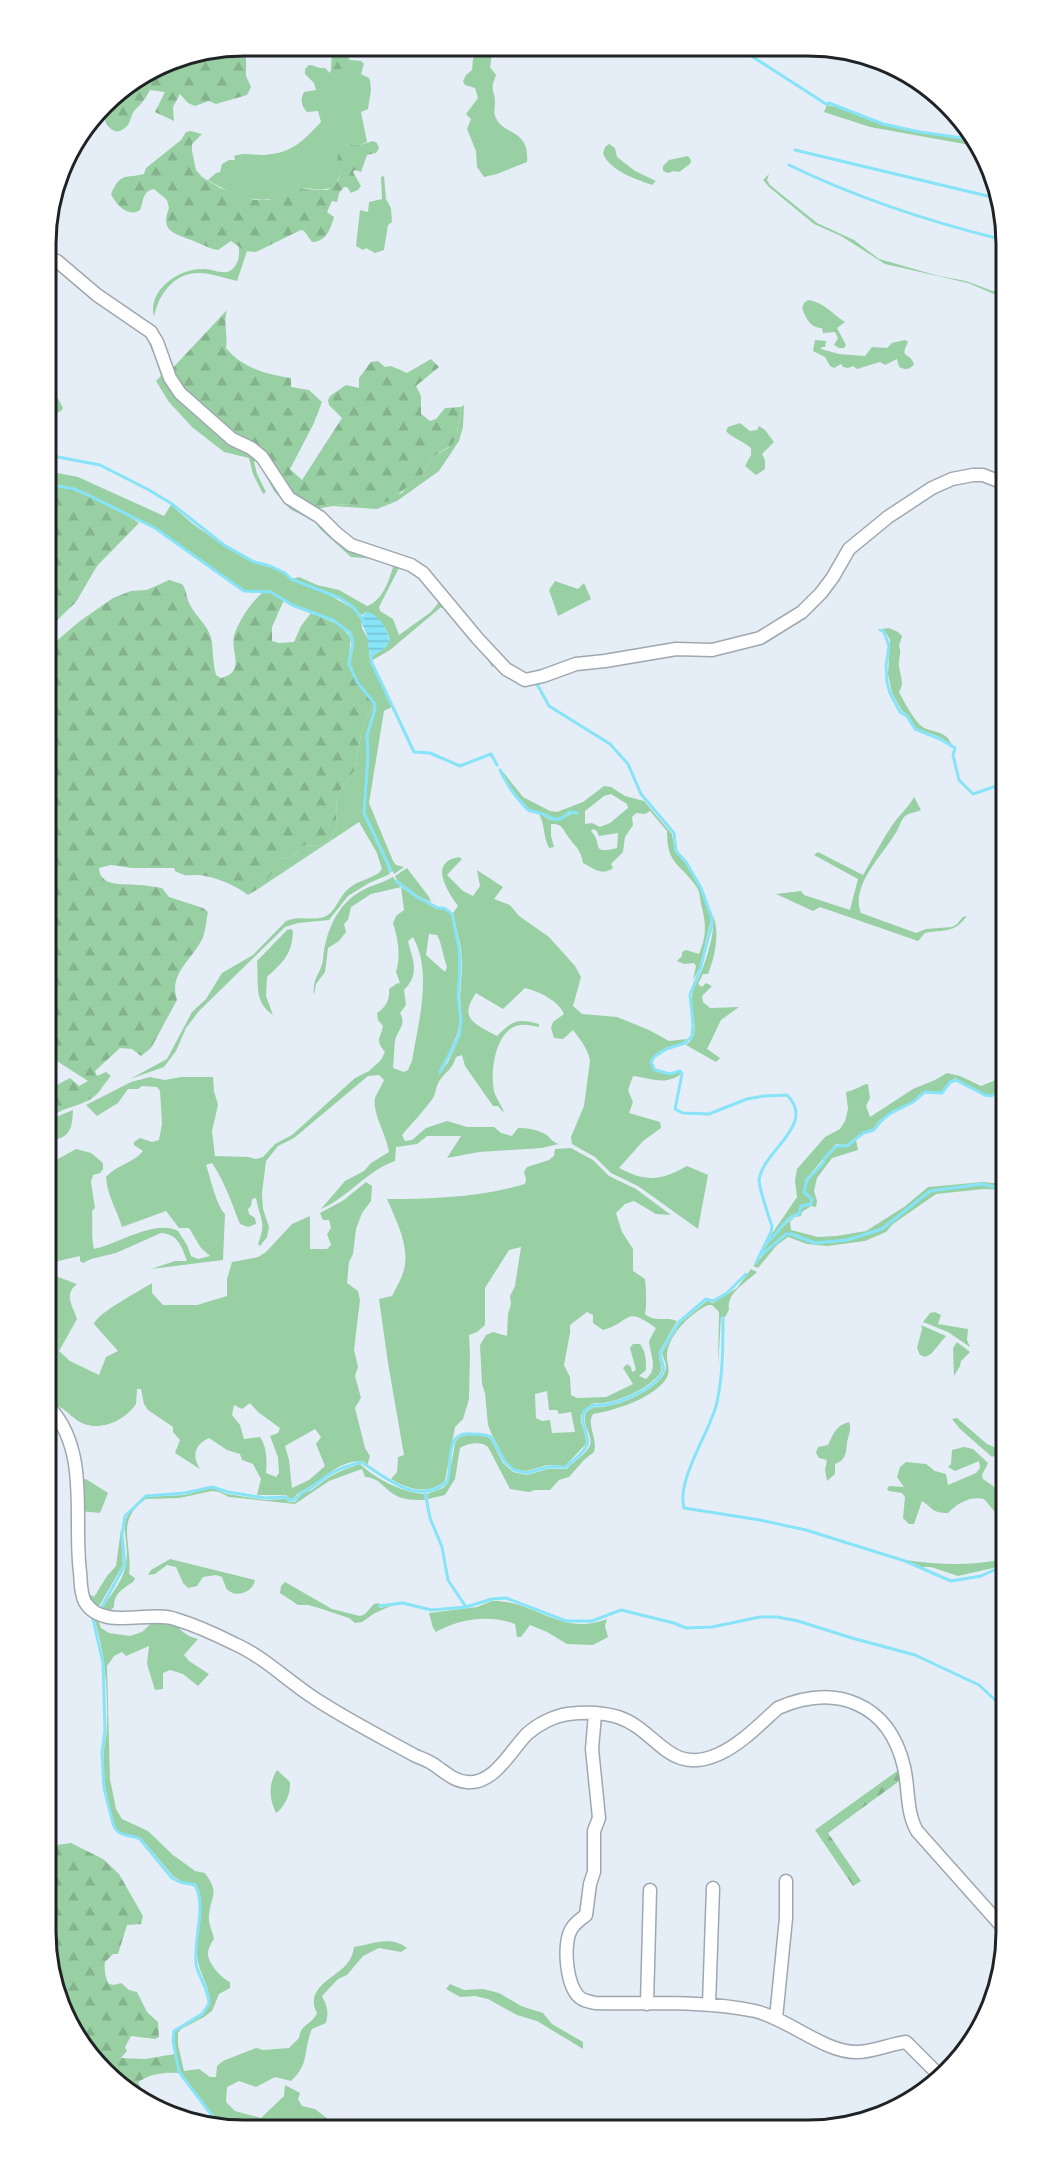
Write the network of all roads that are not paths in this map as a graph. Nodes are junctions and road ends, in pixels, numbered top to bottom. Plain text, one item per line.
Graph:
1 (56, 261) edge
2 (996, 480) edge
3 (56, 1414) edge
4 (595, 1714) junction
5 (786, 1881) dead end
6 (713, 1888) dead end
7 (650, 1890) dead end
8 (996, 1920) edge
9 (647, 2004) junction
10 (709, 2006) junction
11 (776, 2018) junction
12 (934, 2070) edge

1 - 2 street
3 - 4 street
4 - 8 street
4 - 9 street
5 - 11 street
6 - 10 street
7 - 9 street
9 - 10 street
10 - 11 street
11 - 12 street

